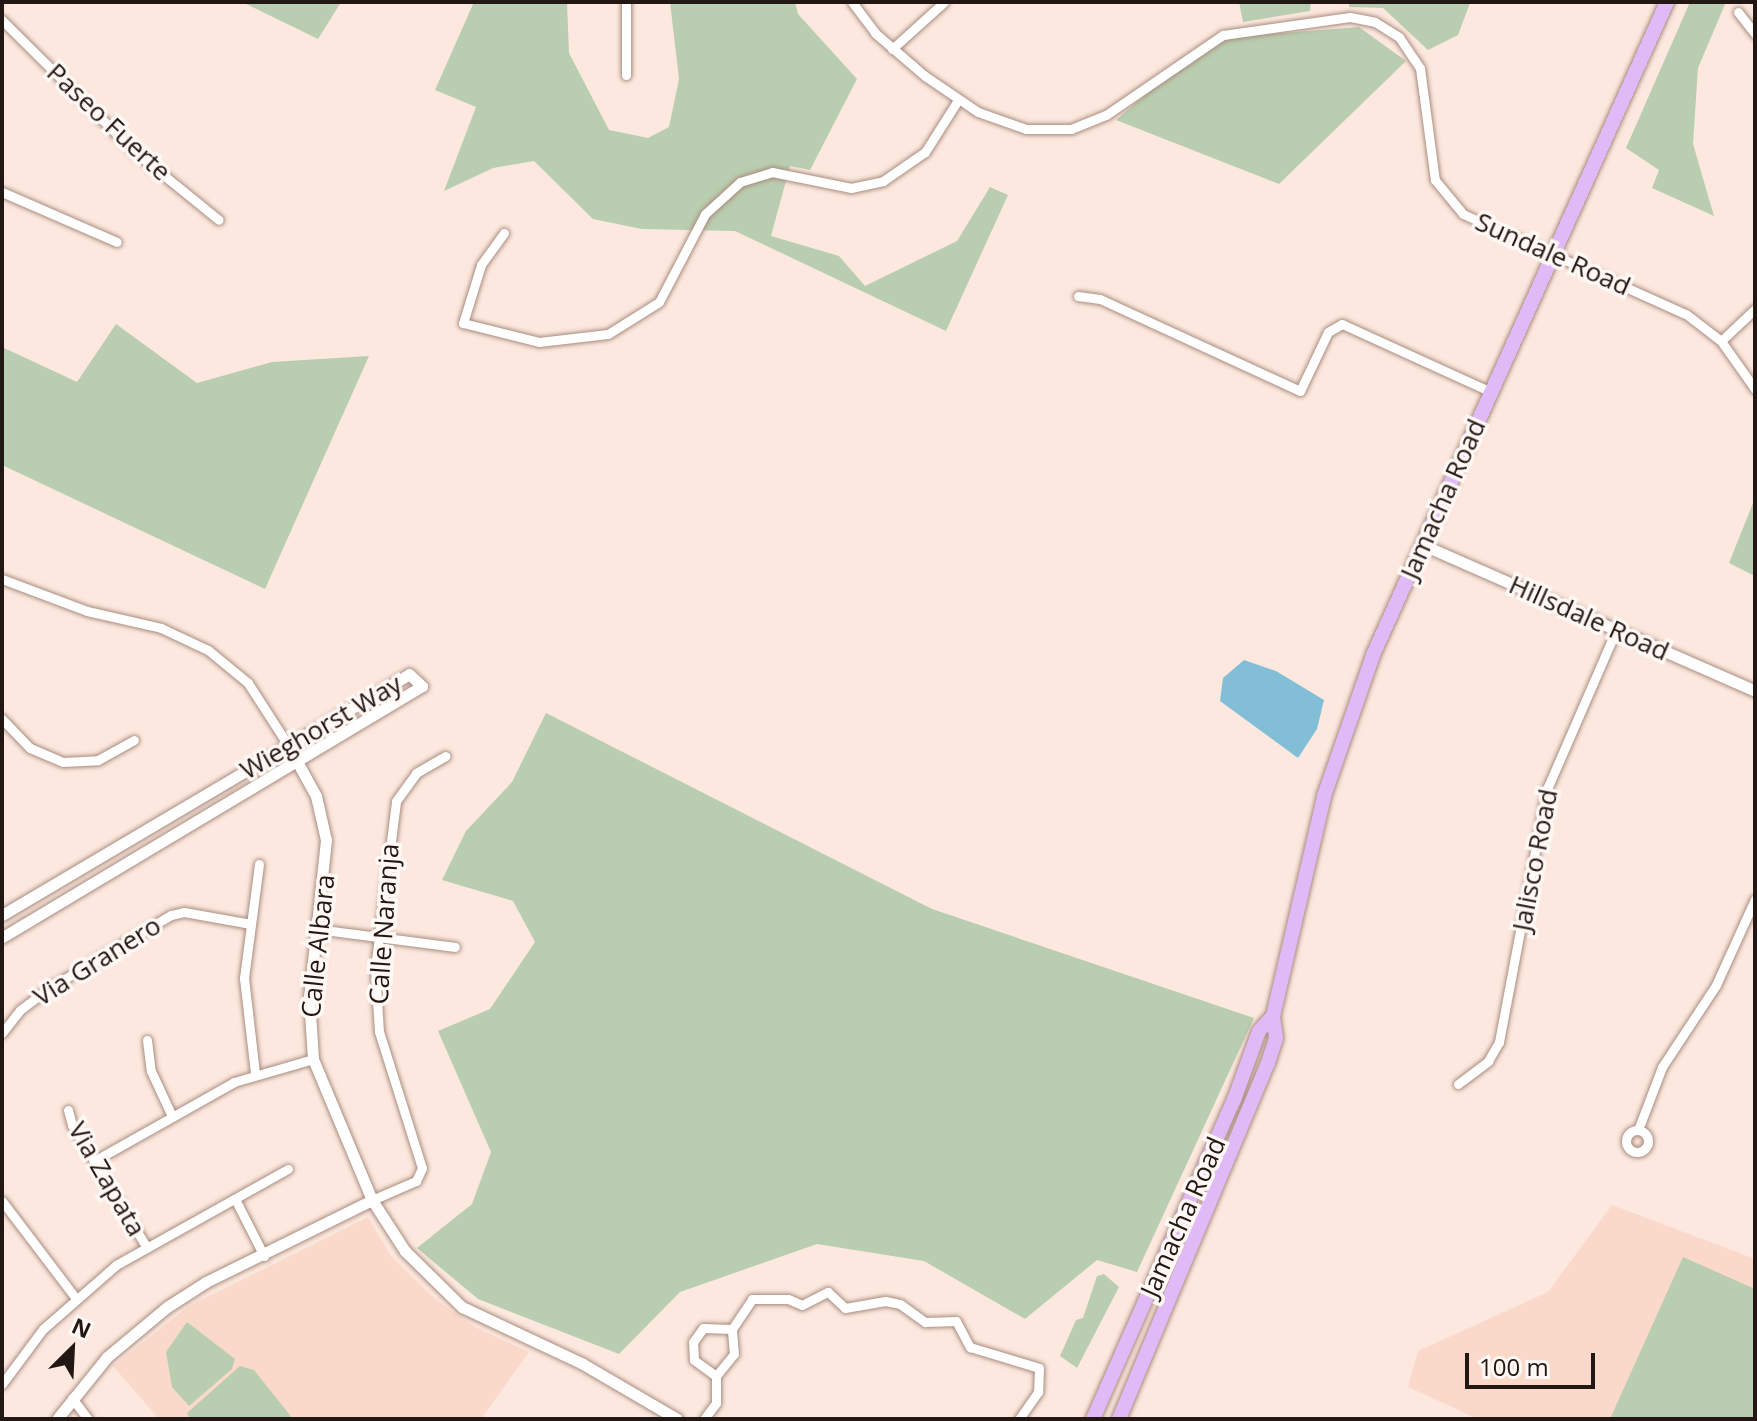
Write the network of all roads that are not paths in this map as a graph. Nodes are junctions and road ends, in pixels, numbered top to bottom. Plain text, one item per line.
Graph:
1 (626, 2) edge
2 (852, 2) edge
3 (944, 2) edge
4 (1667, 2) edge
5 (1738, 12) dead end
6 (2, 20) edge
7 (1755, 34) edge
8 (892, 49) junction
9 (626, 75) dead end
10 (958, 100) junction
11 (2, 192) edge
12 (219, 220) dead end
13 (504, 233) dead end
14 (117, 242) dead end
15 (1551, 254) junction
16 (1078, 296) dead end
17 (1755, 309) edge
18 (1721, 341) junction
19 (1755, 389) edge
20 (1491, 392) junction
21 (1423, 545) junction
22 (2, 579) edge
23 (1616, 630) junction
24 (1755, 691) edge
25 (2, 719) edge
26 (134, 740) dead end
27 (288, 745) junction
28 (446, 756) dead end
29 (298, 761) junction
30 (259, 864) dead end
31 (1755, 899) edge
32 (2, 915) edge
33 (251, 924) junction
34 (317, 929) junction
35 (2, 937) edge
36 (379, 937) junction
37 (455, 947) dead end
38 (1273, 1016) junction
39 (2, 1033) edge
40 (147, 1040) dead end
41 (313, 1059) junction
42 (255, 1073) junction
43 (1458, 1084) dead end
44 (68, 1110) dead end
45 (171, 1114) junction
46 (1638, 1130) dead end
47 (94, 1161) junction
48 (288, 1169) dead end
49 (235, 1199) junction
50 (372, 1200) junction
51 (2, 1201) edge
52 (147, 1248) junction
53 (1188, 1255) junction
54 (264, 1256) junction
55 (1162, 1266) junction
56 (75, 1297) junction
57 (732, 1329) junction
58 (716, 1376) junction
59 (2, 1384) edge
60 (72, 1398) junction
61 (57, 1419) edge
62 (88, 1419) edge
63 (677, 1419) edge
64 (704, 1419) edge
65 (1019, 1419) edge
66 (1093, 1419) edge
67 (1119, 1419) edge

1 - 9 street
2 - 8 street, Sundale Road
3 - 8 street
4 - 15 main road, Jamacha Road
5 - 7 street
6 - 12 street, Paseo Fuerte
8 - 10 street, Sundale Road
10 - 13 street
10 - 15 street, Sundale Road
11 - 14 street
15 - 18 street, Sundale Road
15 - 20 main road, Jamacha Road
16 - 20 street
17 - 18 street
18 - 19 street, Sundale Road
20 - 21 main road, Jamacha Road
21 - 23 street, Hillsdale Road
21 - 38 main road, Jamacha Road
22 - 27 street, Calle Albara
23 - 24 street, Hillsdale Road
23 - 43 street, Jalisco Road
25 - 26 street
27 - 29 street, Calle Albara
27 - 29 street, Wieghorst Way
27 - 32 street, Wieghorst Way
28 - 36 street, Calle Naranja
29 - 34 street, Calle Albara
29 - 35 street, Wieghorst Way
30 - 33 street
31 - 46 street
33 - 39 street, Via Granero
33 - 42 street
34 - 36 street
34 - 41 street, Calle Albara
36 - 37 street
36 - 50 street, Calle Naranja
38 - 53 main road, Jamacha Road
38 - 55 main road, Jamacha Road
40 - 45 street
41 - 42 street
41 - 50 street, Calle Albara
42 - 45 street
44 - 47 street, Via Zapata
45 - 47 street
47 - 52 street, Via Zapata
48 - 49 street
49 - 52 street
49 - 54 street
50 - 54 street
50 - 63 street, Calle Albara
51 - 56 street
52 - 56 street
53 - 55 main road
53 - 67 main road, Jamacha Road
54 - 60 street
55 - 66 main road, Jamacha Road
56 - 59 street
57 - 58 street
57 - 58 street
57 - 65 street
58 - 64 street
60 - 61 street
60 - 62 street

